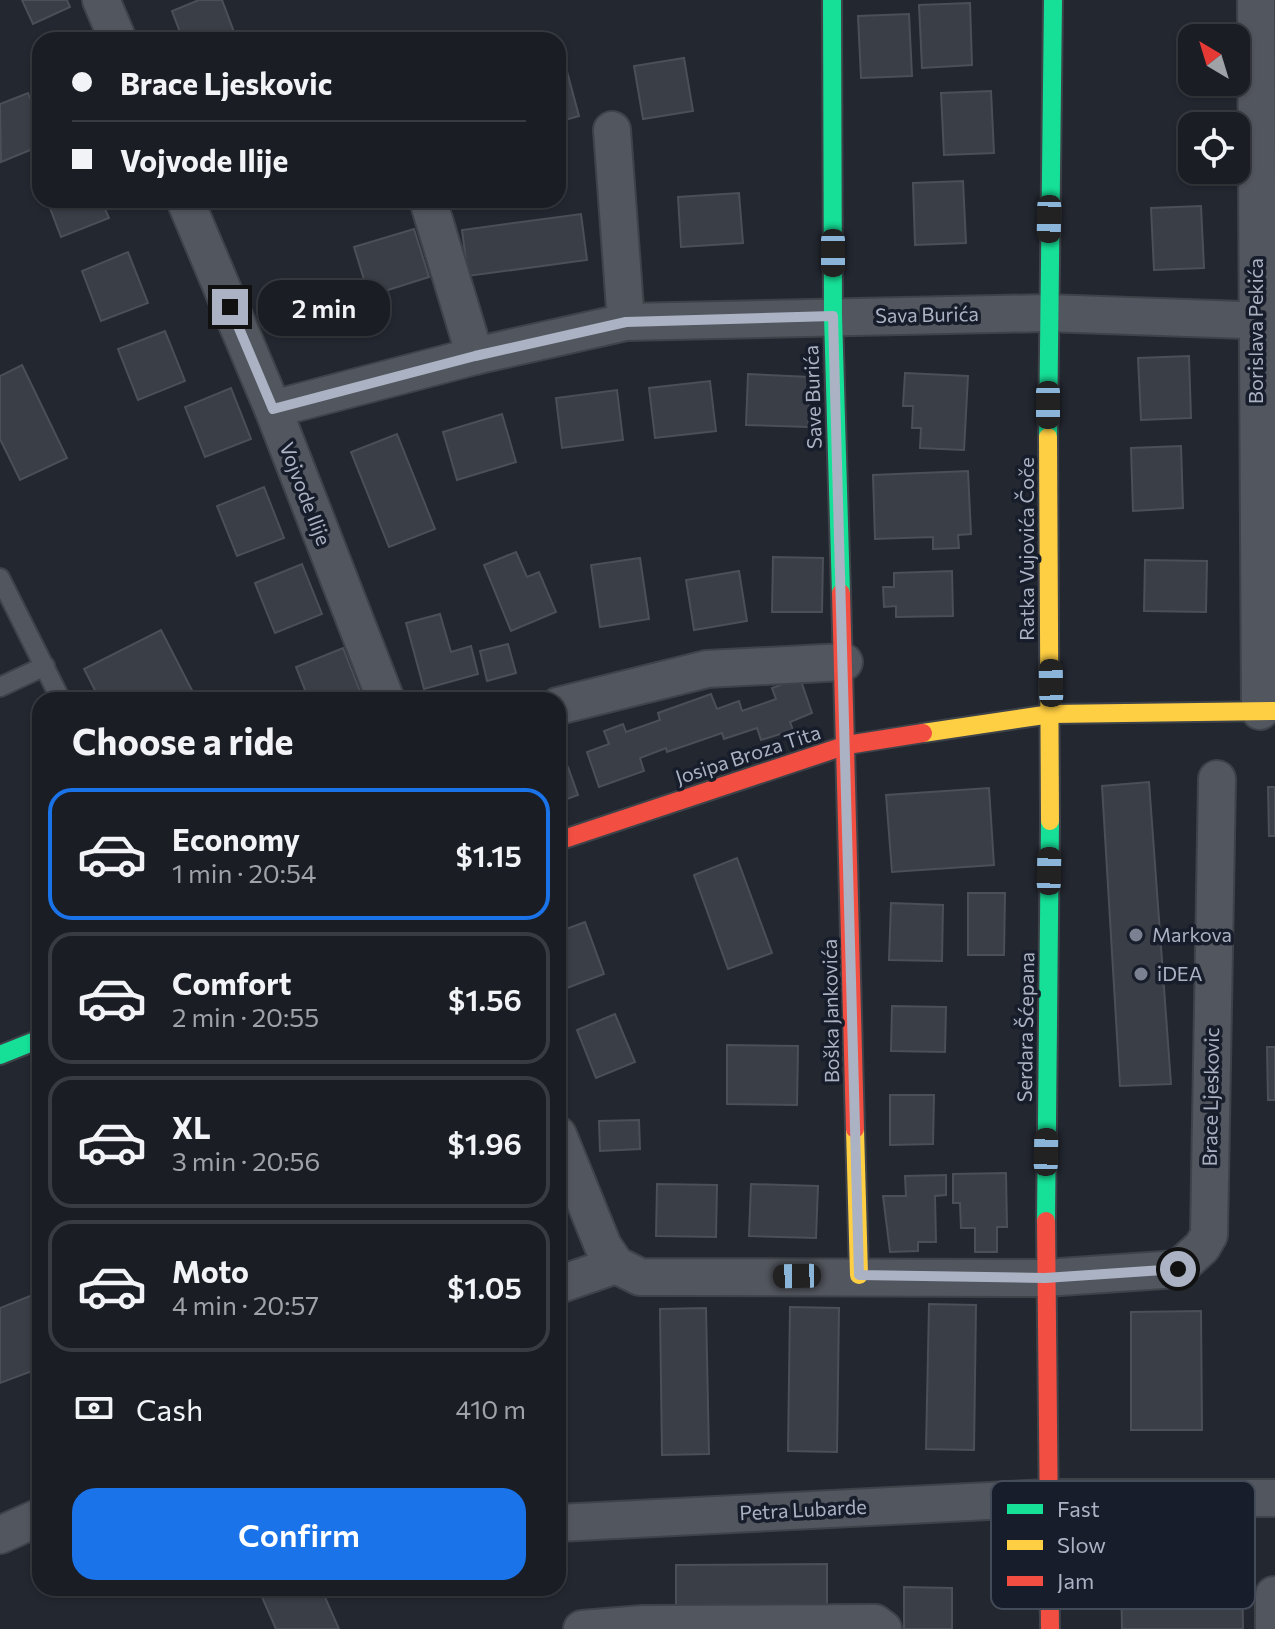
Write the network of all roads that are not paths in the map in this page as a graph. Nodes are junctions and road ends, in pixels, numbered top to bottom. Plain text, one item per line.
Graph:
1 (101, 0) edge
2 (832, 0) edge
3 (1053, 0) edge
4 (1256, 0) edge
5 (115, 32) edge
6 (612, 130) dead end
7 (188, 208) edge
8 (430, 208) edge
9 (1047, 313) junction
10 (833, 316) junction
11 (1265, 321) edge
12 (626, 322) junction
13 (475, 356) junction
14 (273, 409) junction
15 (0, 578) edge
16 (844, 662) junction
17 (45, 666) junction
18 (0, 687) edge
19 (57, 692) edge
20 (383, 692) edge
21 (566, 704) edge
22 (1268, 711) edge
23 (1051, 714) junction
24 (847, 745) junction
25 (1217, 779) dead end
26 (566, 838) edge
27 (32, 1042) edge
28 (0, 1055) edge
29 (566, 1155) edge
30 (616, 1265) junction
31 (859, 1275) junction
32 (1045, 1278) junction
33 (566, 1282) edge
34 (1048, 1481) edge
35 (991, 1501) edge
36 (32, 1521) edge
37 (566, 1523) edge
38 (0, 1535) edge
39 (1274, 1595) edge
40 (1050, 1609) edge
41 (643, 1626) edge
42 (582, 1629) edge
43 (883, 1629) edge
44 (1050, 1629) edge
45 (1274, 1629) edge

1 - 5 street
2 - 10 street, Save Burića
3 - 9 street, Ratka Vujovića Čoče
4 - 11 street, Borislava Pekića
6 - 12 street
7 - 14 street, Vojvode Ilije
8 - 13 street
9 - 10 street, Sava Burića
9 - 11 street, Sava Burića
9 - 23 street, Ratka Vujovića Čoče
10 - 12 street, Sava Burića
10 - 16 street, Save Burića
11 - 22 street, Borislava Pekića
12 - 13 street, Sava Burića
13 - 14 street, Sava Burića
14 - 20 street, Vojvode Ilije
15 - 17 lane
16 - 21 street
16 - 24 street, Save Burića
17 - 18 lane
17 - 19 lane
22 - 23 street, Josipa Broza Tita
23 - 24 street, Josipa Broza Tita
23 - 32 street, Serdara Šćepana
24 - 26 street, Josipa Broza Tita
24 - 31 street, Boška Jankovića
25 - 32 street, Brace Ljeskovic
27 - 28 street
29 - 30 street
30 - 31 street, Brace Ljeskovic
30 - 33 street
31 - 32 street, Brace Ljeskovic
32 - 34 street, Serdara Šćepana
35 - 37 street, Petra Lubarde
36 - 38 street
39 - 45 street
40 - 44 street, Serdara Šćepana
41 - 42 street
41 - 43 street

